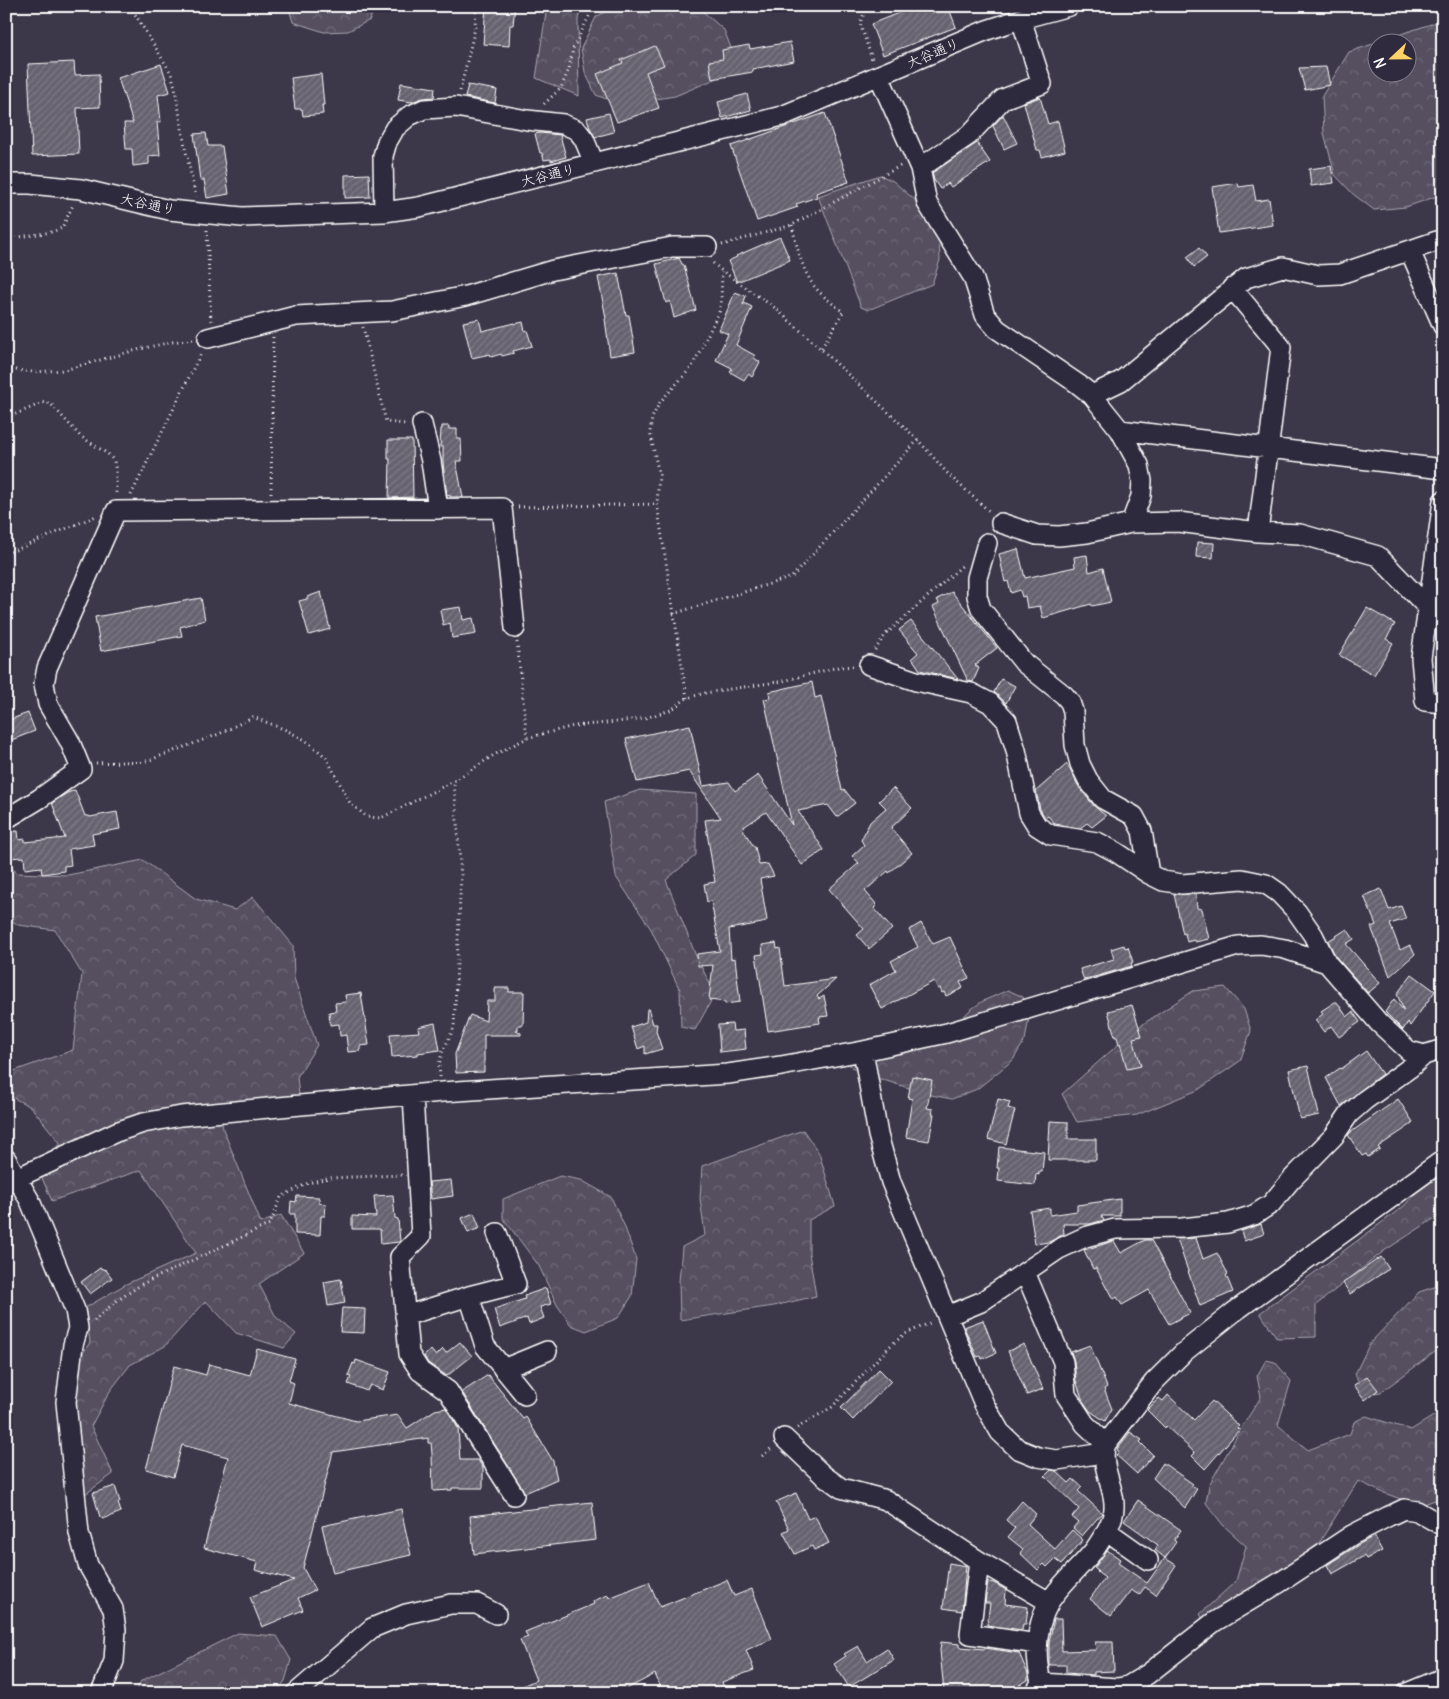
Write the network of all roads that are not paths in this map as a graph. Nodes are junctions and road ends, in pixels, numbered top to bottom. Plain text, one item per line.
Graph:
1 (1069, 6) edge
2 (1021, 18) junction
3 (879, 76) junction
4 (918, 162) junction
5 (594, 163) junction
6 (6, 184) edge
7 (384, 212) junction
8 (1443, 239) edge
9 (707, 247) road end
10 (1410, 251) junction
11 (1232, 288) junction
12 (1443, 326) edge
13 (208, 338) road end
14 (1092, 396) junction
15 (422, 424) road end
16 (1120, 430) junction
17 (1267, 448) junction
18 (1443, 469) edge
19 (1443, 501) edge
20 (438, 508) junction
21 (1001, 522) road end
22 (1131, 523) junction
23 (1258, 532) junction
24 (987, 543) dead end
25 (1428, 608) junction
26 (515, 628) road end
27 (869, 665) road end
28 (1443, 703) edge
29 (6, 819) edge
30 (1149, 874) junction
31 (1327, 963) junction
32 (1443, 1049) edge
33 (863, 1051) junction
34 (1424, 1055) junction
35 (413, 1095) junction
36 (6, 1159) edge
37 (1443, 1160) edge
38 (11, 1181) edge
39 (497, 1233) dead end
40 (1025, 1272) junction
41 (469, 1296) junction
42 (405, 1316) junction
43 (947, 1316) junction
44 (547, 1352) dead end
45 (503, 1368) junction
46 (525, 1395) dead end
47 (784, 1438) road end
48 (1105, 1449) junction
49 (514, 1494) dead end
50 (1443, 1526) edge
51 (1107, 1531) junction
52 (1148, 1560) dead end
53 (979, 1561) junction
54 (1049, 1602) junction
55 (496, 1614) dead end
56 (1037, 1644) junction
57 (1443, 1678) edge
58 (1038, 1688) edge
59 (101, 1693) edge
60 (296, 1693) edge
61 (1407, 1693) edge

1 - 2 street, 大谷通り
2 - 3 street, 大谷通り
2 - 4 street
3 - 4 street
3 - 5 street, 大谷通り
4 - 14 street
5 - 7 street, 大谷通り
5 - 7 street
6 - 7 street, 大谷通り
8 - 10 street
9 - 13 street
10 - 11 street
10 - 12 street
11 - 14 street
11 - 17 street
14 - 16 street
15 - 20 street
16 - 17 street
16 - 22 street
17 - 18 street
17 - 23 street
19 - 25 street
20 - 26 street
20 - 29 street
21 - 22 street
22 - 23 street
23 - 25 street
24 - 30 street
25 - 28 street
27 - 30 street
30 - 31 street
31 - 33 street
31 - 34 street
32 - 34 street
33 - 35 street
33 - 43 street
34 - 40 street
35 - 38 street
35 - 42 street
36 - 38 street
37 - 48 street
38 - 59 street
39 - 41 street
40 - 43 street
40 - 48 street
41 - 42 street
41 - 45 street
42 - 49 street
43 - 48 street
44 - 45 street
45 - 46 street
47 - 53 street
48 - 51 street
50 - 58 street
51 - 52 street
51 - 54 street
53 - 54 street
53 - 56 street
54 - 56 street
55 - 60 street
56 - 58 street
57 - 61 street

